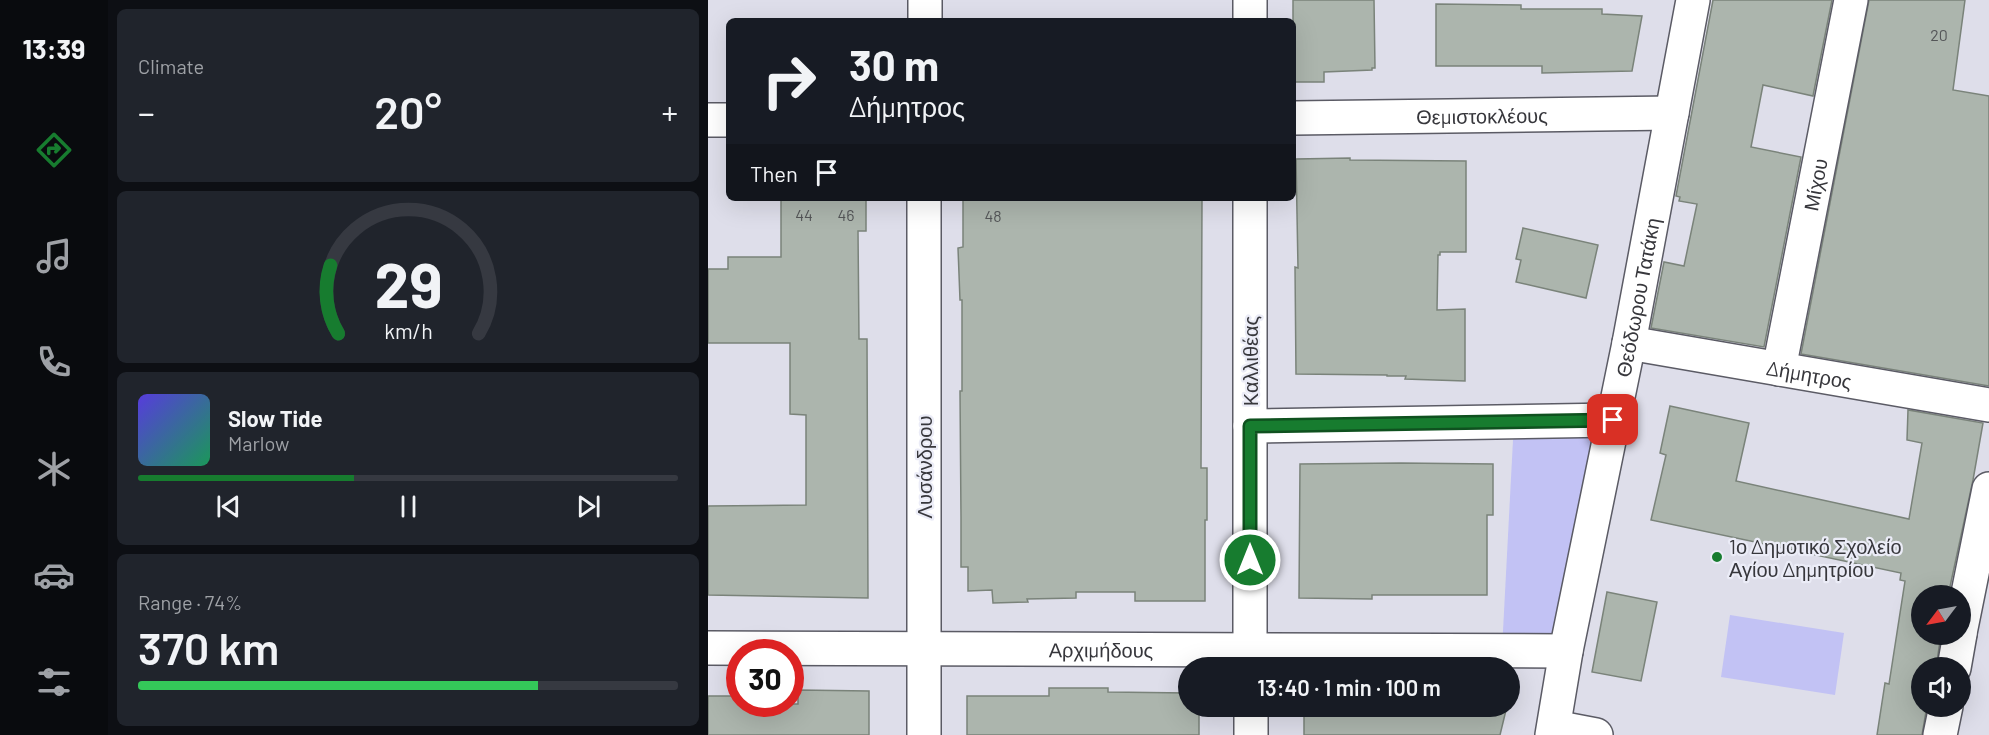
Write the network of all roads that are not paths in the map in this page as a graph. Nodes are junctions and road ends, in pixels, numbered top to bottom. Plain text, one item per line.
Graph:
1 (925, 0) edge
2 (1250, 0) edge
3 (1693, 0) edge
4 (1851, 0) edge
5 (925, 18) edge
6 (1250, 18) edge
7 (1672, 113) junction
8 (1296, 118) edge
9 (708, 120) edge
10 (726, 120) edge
11 (924, 201) edge
12 (1250, 201) edge
13 (1629, 343) junction
14 (1779, 369) junction
15 (1989, 405) edge
16 (1613, 420) junction
17 (1250, 426) junction
18 (1989, 489) edge
19 (1970, 585) edge
20 (708, 648) edge
21 (923, 649) junction
22 (1566, 651) junction
23 (1185, 657) edge
24 (1250, 657) edge
25 (1329, 657) edge
26 (1251, 717) edge
27 (1944, 717) edge
28 (1553, 731) edge
29 (924, 735) edge
30 (1251, 735) edge
31 (1596, 735) edge
32 (1940, 735) edge

1 - 5 street
2 - 6 street
3 - 7 street, Θεόδωρου Τατάκη
4 - 14 street, Μίχου
7 - 8 street, Θεμιστοκλέους
7 - 13 street, Θεόδωρου Τατάκη
9 - 10 street
11 - 21 street, Λυσάνδρου
12 - 17 street, Καλλιθέας
13 - 14 street, Δήμητρος
13 - 16 street, Θεόδωρου Τατάκη
14 - 15 street, Δήμητρος
16 - 17 street
16 - 22 street, Θεόδωρου Τατάκη
17 - 24 street, Καλλιθέας
18 - 19 street
20 - 21 street, Αρχιμήδους
21 - 23 street, Αρχιμήδους
21 - 29 street, Λυσάνδρου
22 - 25 street, Αρχιμήδους
22 - 28 street, Θεόδωρου Τατάκη
26 - 30 street
27 - 32 street
28 - 31 street

